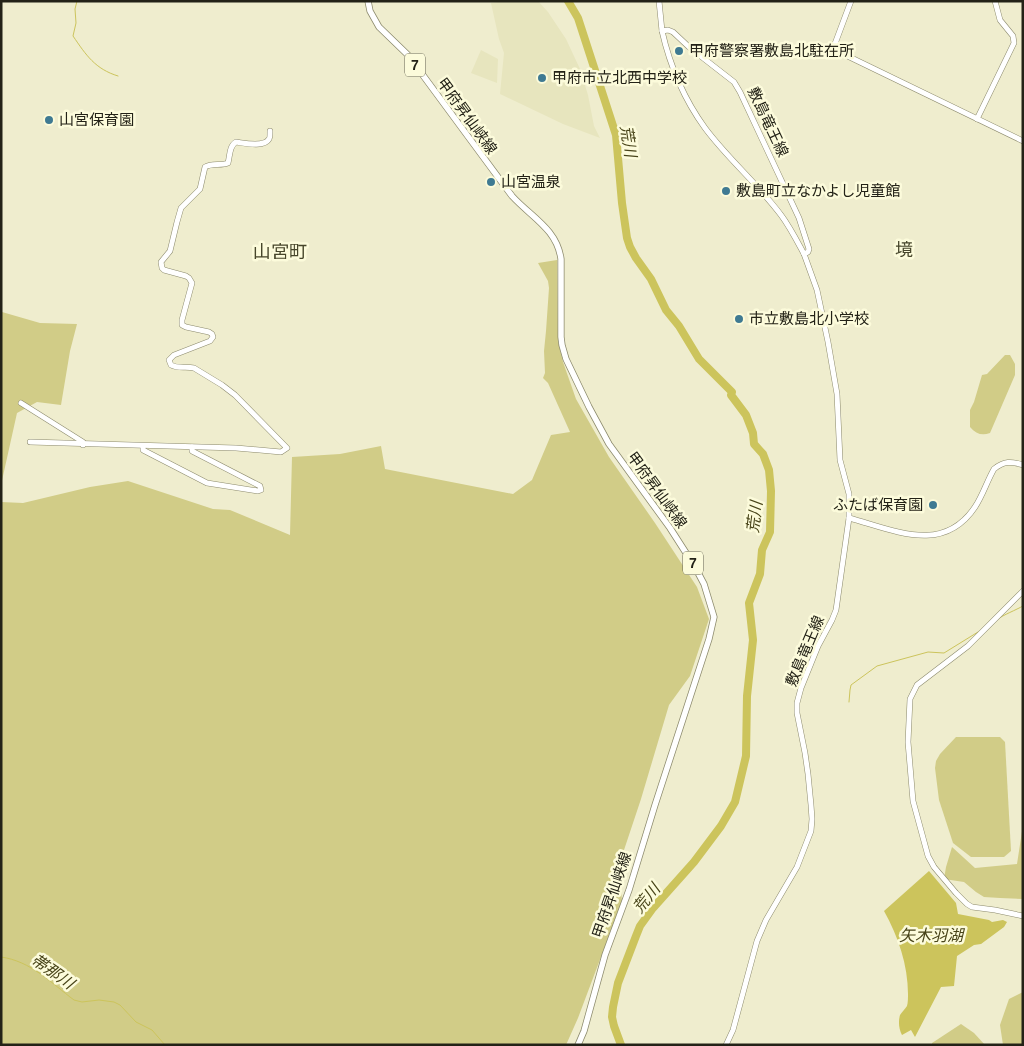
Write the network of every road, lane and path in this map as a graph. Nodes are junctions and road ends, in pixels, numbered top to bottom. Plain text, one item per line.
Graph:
1 (368, 1) edge
2 (659, 1) edge
3 (851, 1) edge
4 (995, 1) edge
5 (662, 31) junction
6 (977, 119) junction
7 (270, 131) dead end
8 (1023, 141) edge
9 (804, 254) junction
10 (21, 403) dead end
11 (30, 442) dead end
12 (83, 445) junction
13 (143, 446) junction
14 (192, 447) junction
15 (1023, 465) edge
16 (849, 518) junction
17 (1023, 591) edge
18 (1023, 916) edge
19 (578, 1045) edge
20 (726, 1045) edge

1 - 19 main road, 甲府昇仙峡線 / 7
2 - 5 street, 敷島竜王線
3 - 6 street
4 - 6 street
5 - 9 street, 敷島竜王線
5 - 9 street, 敷島竜王線
6 - 8 street
7 - 14 street
9 - 16 street, 敷島竜王線
10 - 12 street
11 - 12 street
12 - 13 street
13 - 14 street
13 - 14 street
15 - 16 street
16 - 20 street, 敷島竜王線
17 - 18 street

